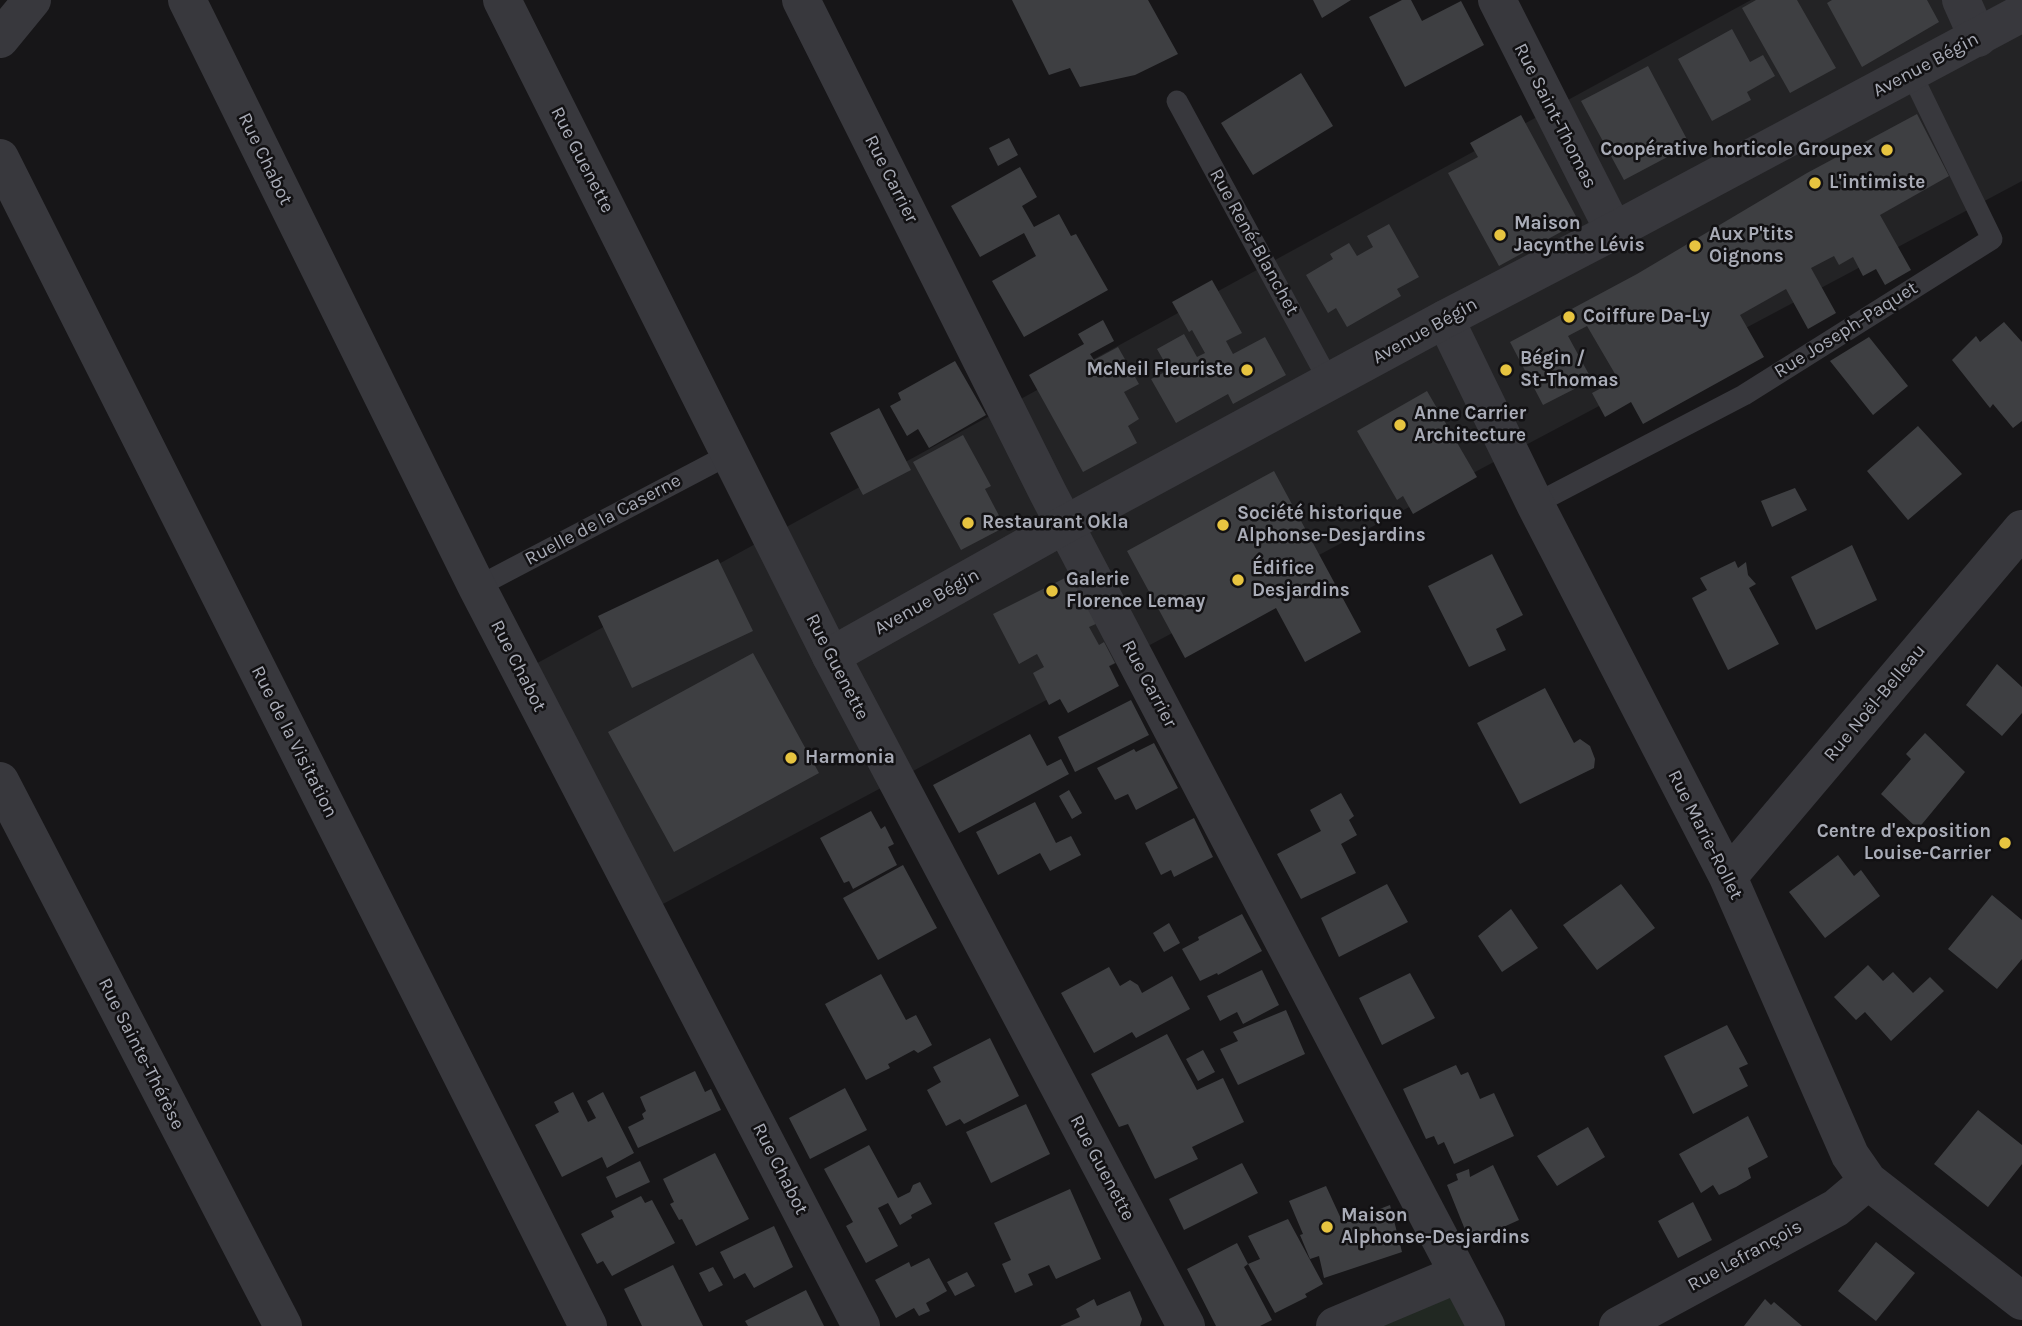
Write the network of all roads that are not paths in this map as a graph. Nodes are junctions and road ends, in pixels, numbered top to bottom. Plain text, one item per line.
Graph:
1 (32, 0) edge
2 (187, 0) edge
3 (502, 0) edge
4 (801, 0) edge
5 (1497, 0) edge
6 (1961, 0) edge
7 (2022, 13) edge
8 (1978, 38) junction
9 (0, 39) edge
10 (1911, 73) junction
11 (1177, 102) dead end
12 (0, 158) edge
13 (1614, 231) junction
14 (1445, 319) junction
15 (1330, 383) junction
16 (730, 454) junction
17 (1535, 504) junction
18 (1066, 524) junction
19 (2022, 529) edge
20 (477, 587) junction
21 (831, 656) junction
22 (0, 781) edge
23 (1728, 877) junction
24 (1868, 1181) junction
25 (1458, 1274) junction
26 (2022, 1301) edge
27 (283, 1326) edge
28 (588, 1326) edge
29 (861, 1326) edge
30 (1186, 1326) edge
31 (1335, 1326) edge
32 (1486, 1326) edge
33 (1618, 1326) edge

1 - 9 street
2 - 20 street, Rue Chabot
3 - 16 street, Rue Guenette
4 - 18 street, Rue Carrier
5 - 13 street, Rue Saint-Thomas
6 - 8 street
7 - 8 street, Avenue Bégin
8 - 10 street, Avenue Bégin
10 - 13 street, Avenue Bégin
10 - 17 lane, Rue Joseph-Paquet
11 - 15 lane, Rue René-Blanchet
12 - 28 street, Rue de la Visitation
13 - 14 street, Avenue Bégin
14 - 15 street, Avenue Bégin
14 - 17 street, Rue Marie-Rollet
15 - 18 street, Avenue Bégin
16 - 20 lane, Ruelle de la Caserne
16 - 21 street, Rue Guenette
17 - 23 street, Rue Marie-Rollet
18 - 21 street, Avenue Bégin
18 - 25 street, Rue Carrier
19 - 23 street, Rue Noël-Belleau
20 - 29 street, Rue Chabot
21 - 30 street, Rue Guenette
22 - 27 street, Rue Sainte-Thérèse
23 - 24 street, Rue Marie-Rollet
24 - 26 street, Rue Marie-Rollet
24 - 33 street, Rue Lefrançois
25 - 31 street
25 - 32 street, Rue Carrier

